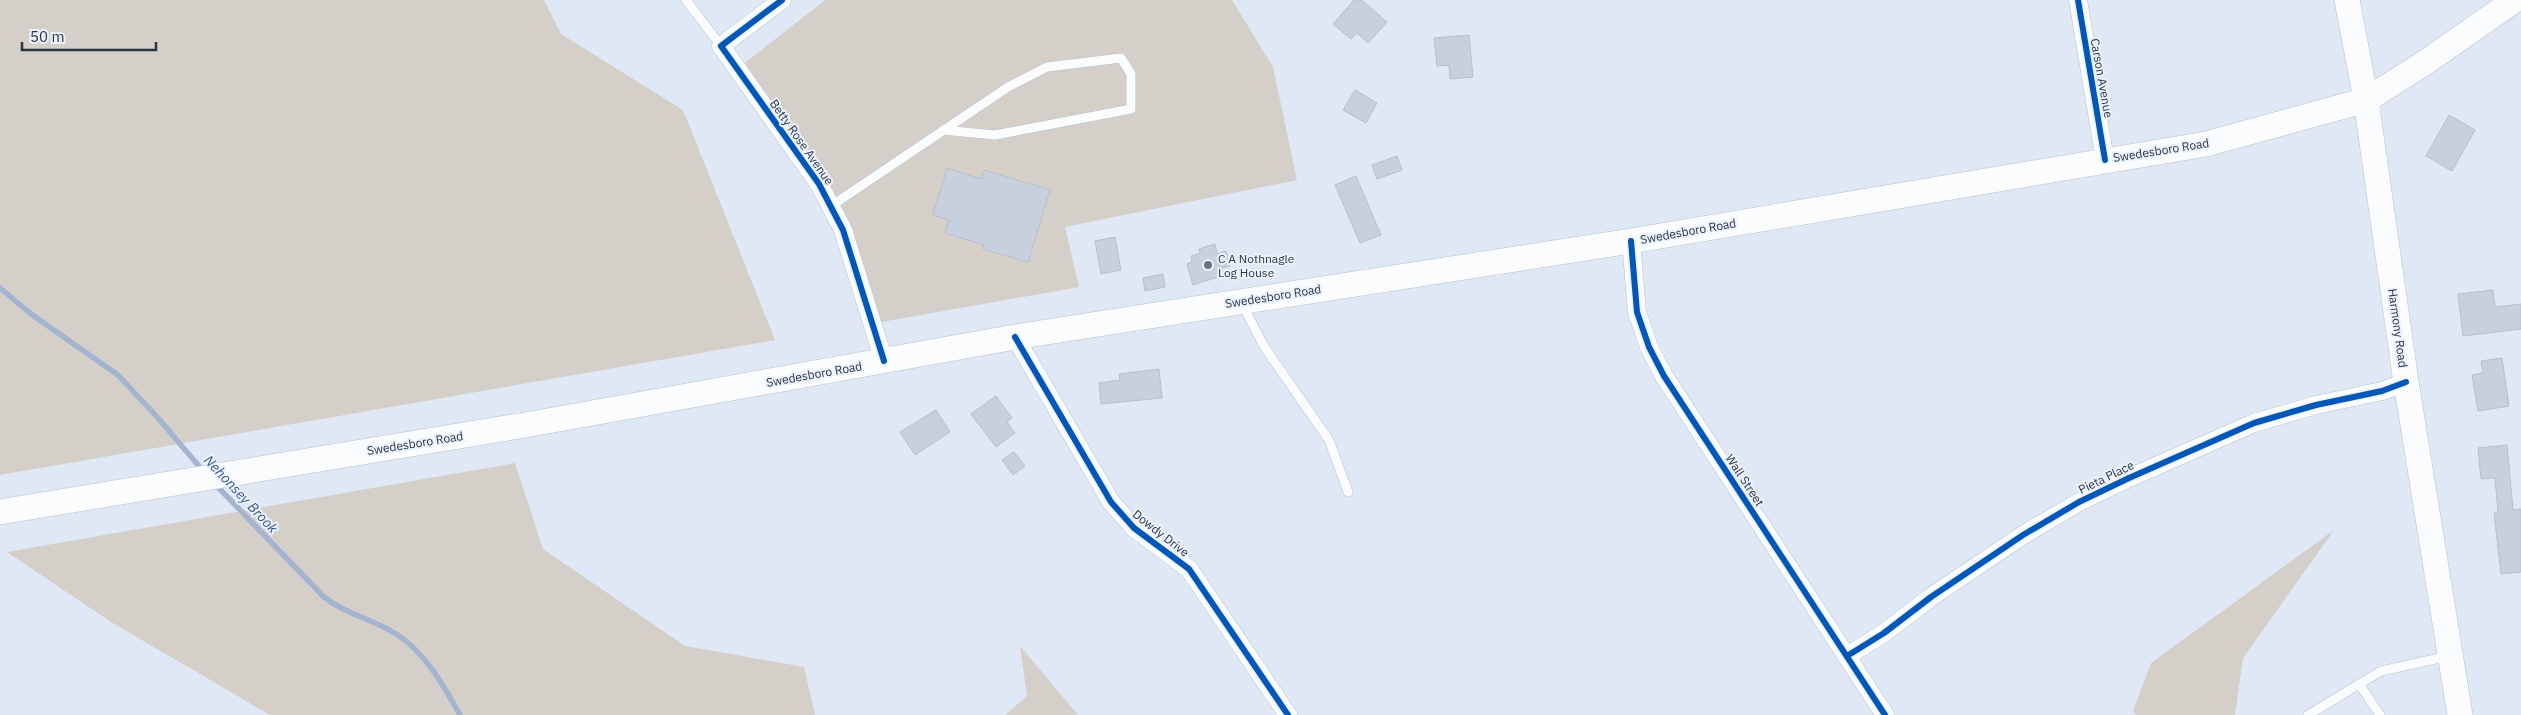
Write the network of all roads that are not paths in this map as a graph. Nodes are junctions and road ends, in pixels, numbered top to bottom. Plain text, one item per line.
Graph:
1 (686, 0) edge
2 (782, 0) edge
3 (2078, 0) edge
4 (2347, 0) edge
5 (2515, 0) edge
6 (721, 46) junction
7 (2366, 100) junction
8 (943, 130) junction
9 (2105, 160) junction
10 (831, 206) junction
11 (1631, 241) junction
12 (1241, 301) junction
13 (1015, 337) junction
14 (884, 361) junction
15 (2406, 382) junction
16 (1348, 492) dead end
17 (0, 512) edge
18 (1847, 656) junction
19 (2449, 656) junction
20 (2359, 684) junction
21 (1288, 715) edge
22 (1885, 715) edge
23 (2308, 715) edge
24 (2380, 715) edge
25 (2460, 715) edge

1 - 6 lane
2 - 6 street
3 - 9 street, Carson Avenue
4 - 7 main road, Harmony Road
5 - 7 main road, Swedesboro Road
6 - 10 street, Betty Rose Avenue
7 - 9 main road, Swedesboro Road
7 - 15 main road, Harmony Road
8 - 8 lane
8 - 10 lane
9 - 11 main road, Swedesboro Road
10 - 14 street, Betty Rose Avenue
11 - 12 main road, Swedesboro Road
11 - 18 street, Wall Street
12 - 13 main road, Swedesboro Road
12 - 16 lane
13 - 14 main road, Swedesboro Road
13 - 21 street, Dowdy Drive
14 - 17 main road, Swedesboro Road
15 - 18 street, Pieta Place
15 - 19 main road, Harmony Road
18 - 22 street, Wall Street
19 - 20 lane
19 - 25 main road, Harmony Road
20 - 23 lane
20 - 24 lane

